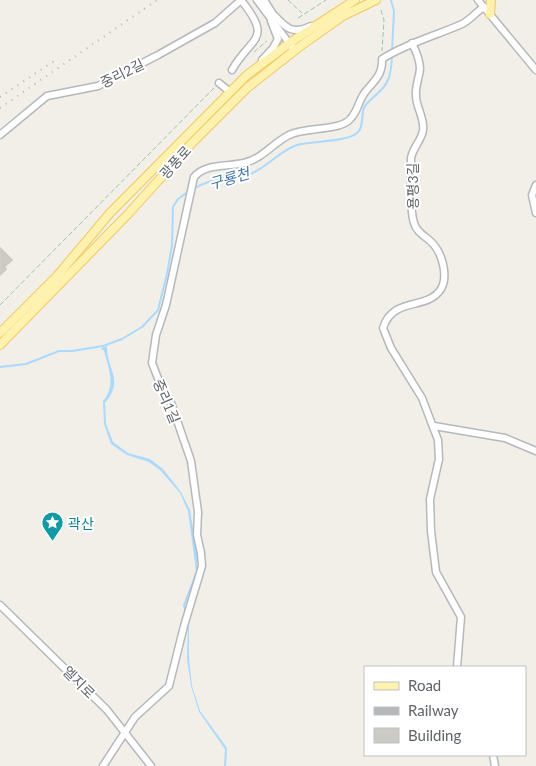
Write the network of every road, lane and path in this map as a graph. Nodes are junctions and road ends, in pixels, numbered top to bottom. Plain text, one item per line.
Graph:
1 (241, 0) edge
2 (257, 0) edge
3 (264, 0) edge
4 (288, 0) edge
5 (326, 0) edge
6 (355, 0) edge
7 (478, 0) edge
8 (491, 0) edge
9 (373, 1) edge
10 (484, 7) junction
11 (381, 10) dead end
12 (303, 14) junction
13 (490, 14) junction
14 (329, 16) junction
15 (272, 18) junction
16 (298, 18) dead end
17 (267, 41) dead end
18 (412, 43) junction
19 (294, 45) junction
20 (253, 53) dead end
21 (382, 59) junction
22 (232, 70) dead end
23 (536, 70) edge
24 (247, 75) junction
25 (219, 83) joint
26 (230, 92) junction
27 (0, 135) edge
28 (536, 185) edge
29 (536, 213) edge
30 (0, 305) edge
31 (0, 333) edge
32 (0, 345) edge
33 (434, 426) junction
34 (536, 451) edge
35 (0, 605) edge
36 (457, 666) edge
37 (125, 733) junction
38 (103, 766) edge
39 (151, 766) edge

1 - 22 street, 중리2길
1 - 27 street, 중리2길
2 - 15 street
3 - 15 street
4 - 12 path
5 - 12 path
6 - 14 main road, 광풍로
7 - 10 street
8 - 13 main road
9 - 19 main road, 광풍로
10 - 13 street
10 - 18 street
11 - 21 path
12 - 16 path
13 - 23 street
14 - 15 street
14 - 19 main road, 광풍로
15 - 19 street
15 - 24 street
17 - 20 path
18 - 21 street
18 - 33 street, 용평3길
19 - 24 main road, 광풍로
19 - 32 main road, 광풍로
21 - 37 street, 중리1길
24 - 26 main road, 광풍로
25 - 26 street
25 - 30 path
26 - 31 main road, 광풍로
28 - 29 street
33 - 34 street
33 - 36 street, 용평3길
35 - 37 street, 엘지로
37 - 38 street
37 - 39 street, 엘지로

